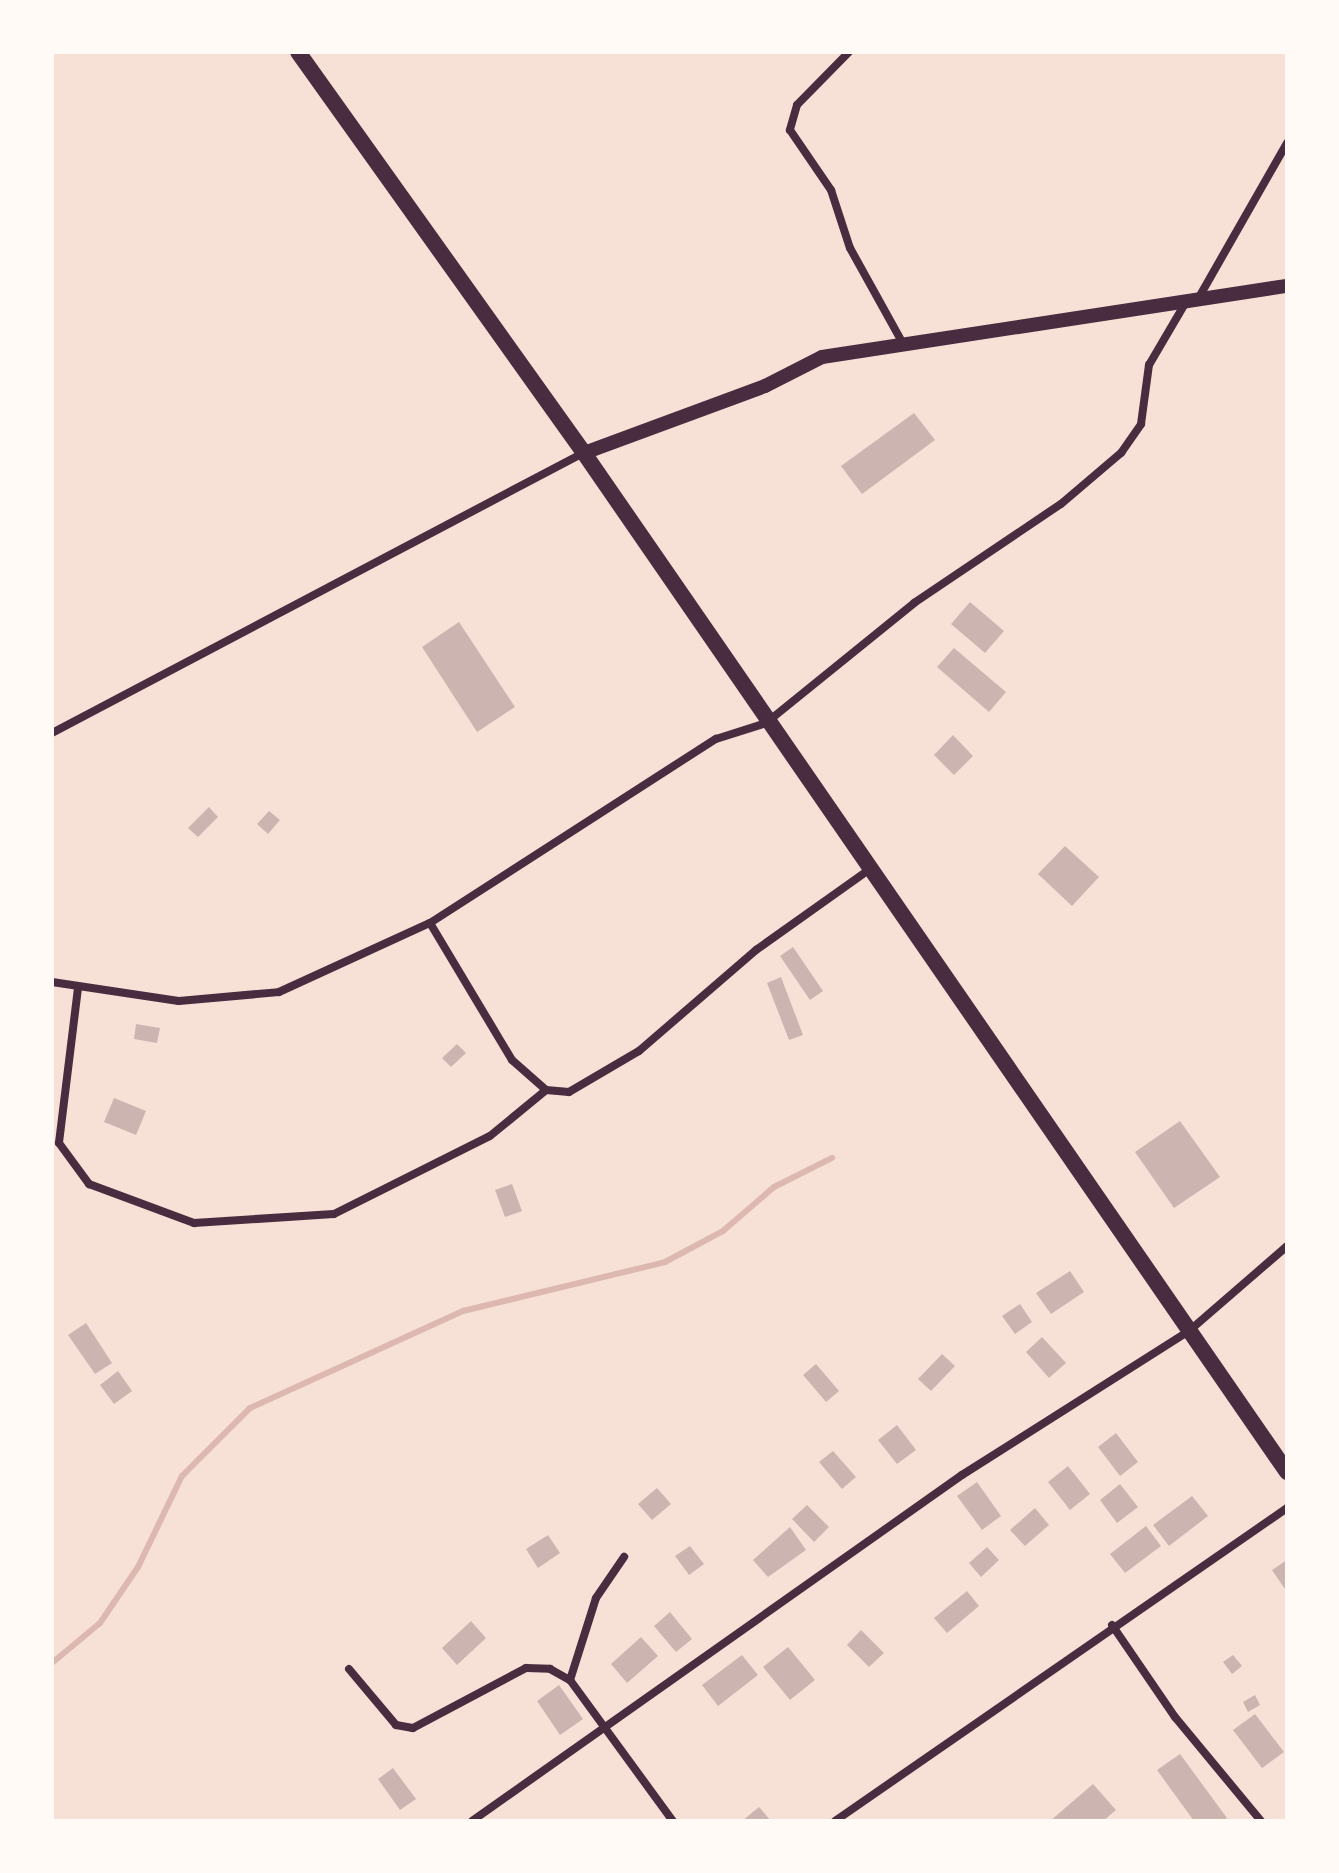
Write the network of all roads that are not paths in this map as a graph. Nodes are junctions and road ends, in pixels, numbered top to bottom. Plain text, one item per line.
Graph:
1 (298, 52) edge
2 (849, 52) edge
3 (1287, 143) edge
4 (1287, 286) edge
5 (1192, 300) junction
6 (901, 340) junction
7 (584, 453) junction
8 (766, 723) junction
9 (52, 733) edge
10 (867, 871) junction
11 (430, 923) junction
12 (52, 982) edge
13 (78, 988) junction
14 (546, 1090) junction
15 (1287, 1246) edge
16 (1189, 1331) junction
17 (1287, 1472) edge
18 (1287, 1508) edge
19 (624, 1557) dead end
20 (1112, 1625) junction
21 (349, 1669) dead end
22 (570, 1680) junction
23 (608, 1730) junction
24 (472, 1821) edge
25 (673, 1821) edge
26 (835, 1821) edge
27 (1261, 1821) edge

1 - 7 highway
2 - 6 street
3 - 5 street
4 - 5 main road
5 - 6 main road
5 - 8 street
6 - 7 main road
7 - 8 highway
7 - 9 street
8 - 10 highway
8 - 11 street
10 - 14 street
10 - 16 highway
11 - 13 street
11 - 14 street
12 - 13 street
13 - 14 street
15 - 16 street
16 - 17 highway
16 - 23 street
18 - 20 street
19 - 22 street
20 - 26 street
20 - 27 street
21 - 22 street
22 - 23 street
23 - 24 street
23 - 25 street

